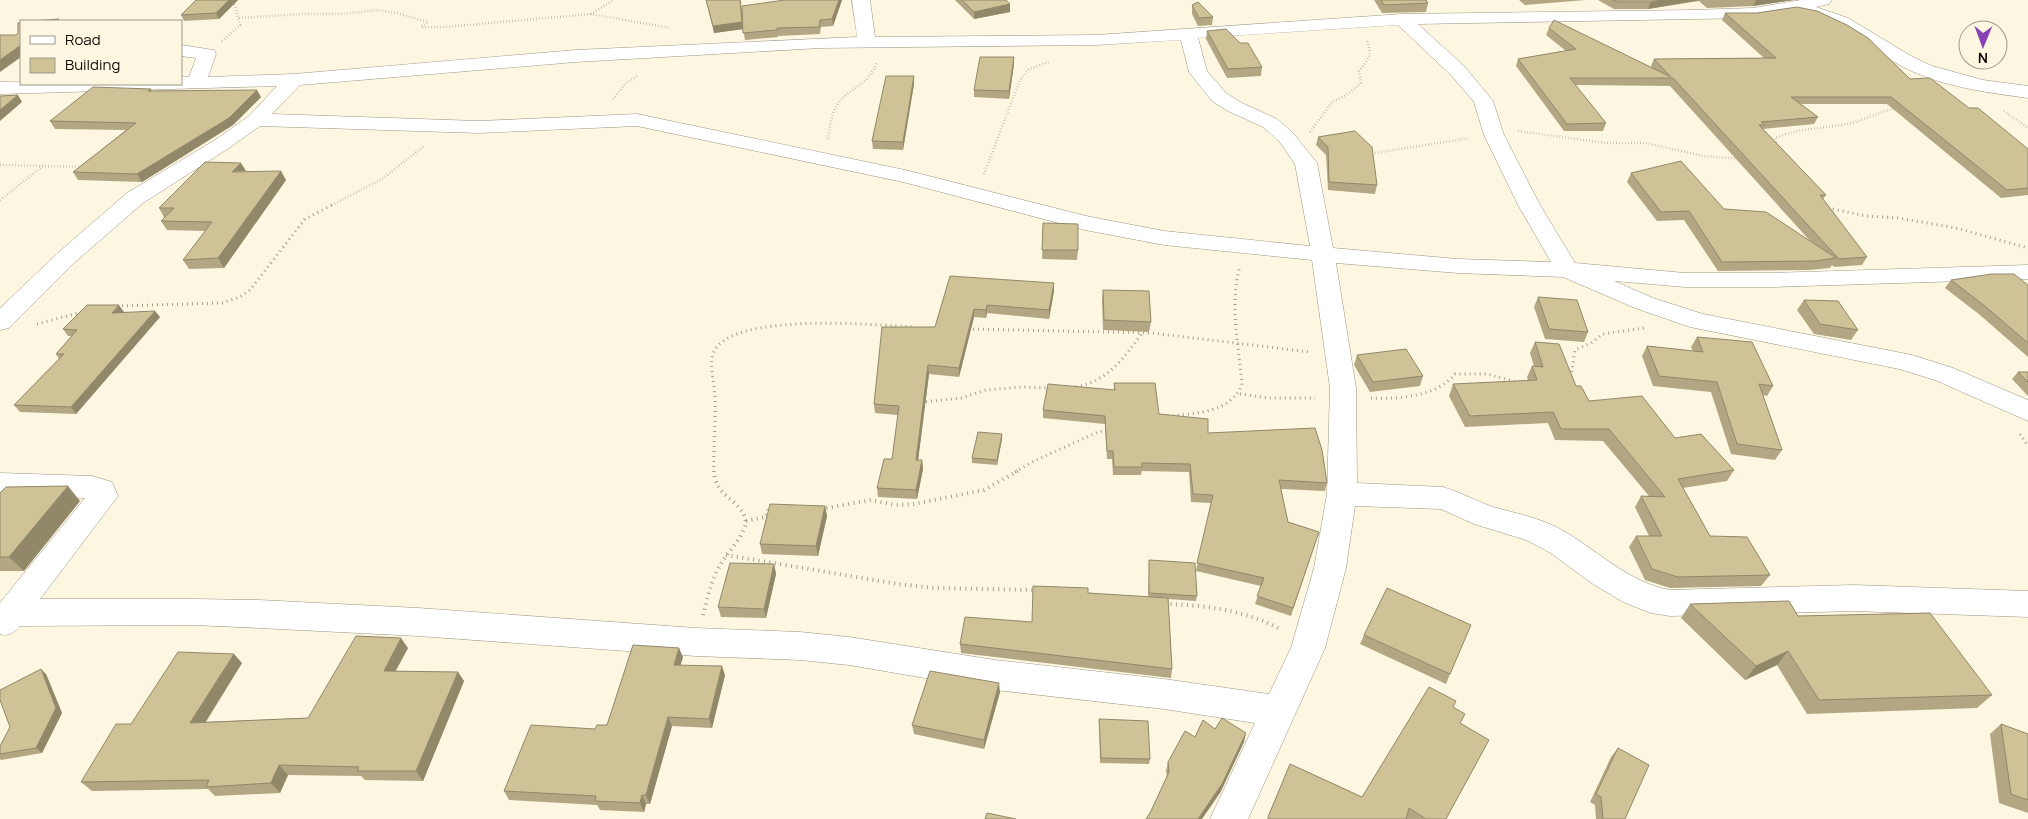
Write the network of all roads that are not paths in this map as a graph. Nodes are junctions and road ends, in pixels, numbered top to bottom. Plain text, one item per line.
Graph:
1 (861, 0) edge
2 (1452, 0) edge
3 (1822, 0) edge
4 (1798, 6) junction
5 (1449, 18) junction
6 (1402, 19) junction
7 (1188, 33) junction
8 (875, 42) junction
9 (182, 50) edge
10 (294, 80) junction
11 (182, 84) edge
12 (196, 84) junction
13 (147, 85) edge
14 (0, 88) edge
15 (2028, 92) edge
16 (256, 120) junction
17 (1323, 255) junction
18 (1567, 270) junction
19 (2028, 272) edge
20 (0, 322) edge
21 (2028, 411) edge
22 (0, 484) edge
23 (1342, 494) junction
24 (2028, 604) edge
25 (6, 620) edge
26 (1278, 712) junction
27 (1230, 819) edge

1 - 8 street
2 - 5 street
3 - 4 street
4 - 5 street
4 - 15 street
5 - 6 street
6 - 7 street
6 - 18 street
7 - 8 street
7 - 17 street
8 - 10 street
9 - 12 street
10 - 12 street
10 - 16 street
11 - 12 street
13 - 14 street
16 - 17 street
16 - 20 street
17 - 18 street
17 - 23 street
18 - 19 street
18 - 21 street
22 - 25 street
23 - 24 street
23 - 26 street
25 - 26 street
26 - 27 street

